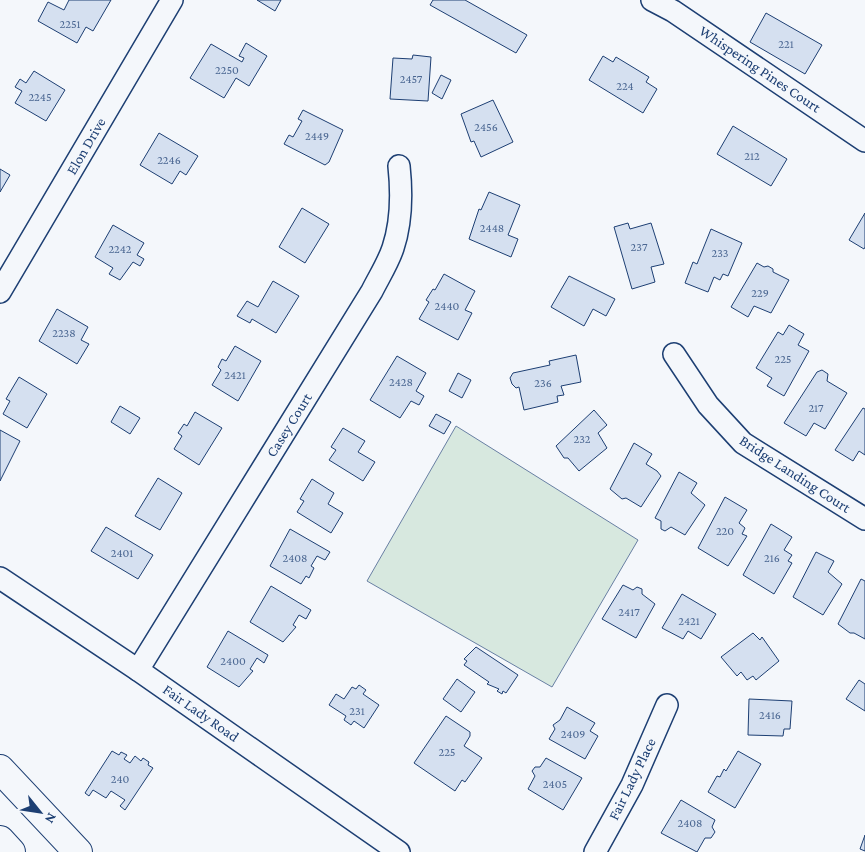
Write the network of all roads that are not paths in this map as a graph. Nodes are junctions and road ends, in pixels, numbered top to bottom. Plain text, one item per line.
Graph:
1 (172, 0) edge
2 (652, 0) edge
3 (865, 142) edge
4 (399, 166) dead end
5 (0, 292) edge
6 (674, 354) dead end
7 (865, 519) edge
8 (0, 578) edge
9 (138, 670) junction
10 (667, 705) dead end
11 (0, 769) edge
12 (0, 840) edge
13 (11, 852) edge
14 (78, 852) edge
15 (399, 852) edge
16 (595, 852) edge

1 - 5 street, Elon Drive
2 - 3 street, Whispering Pines Court
4 - 9 street, Casey Court
6 - 7 street, Bridge Landing Court
8 - 9 street, Fair Lady Road
9 - 15 street, Fair Lady Road
10 - 16 street, Fair Lady Place
11 - 14 main road
12 - 13 main road

